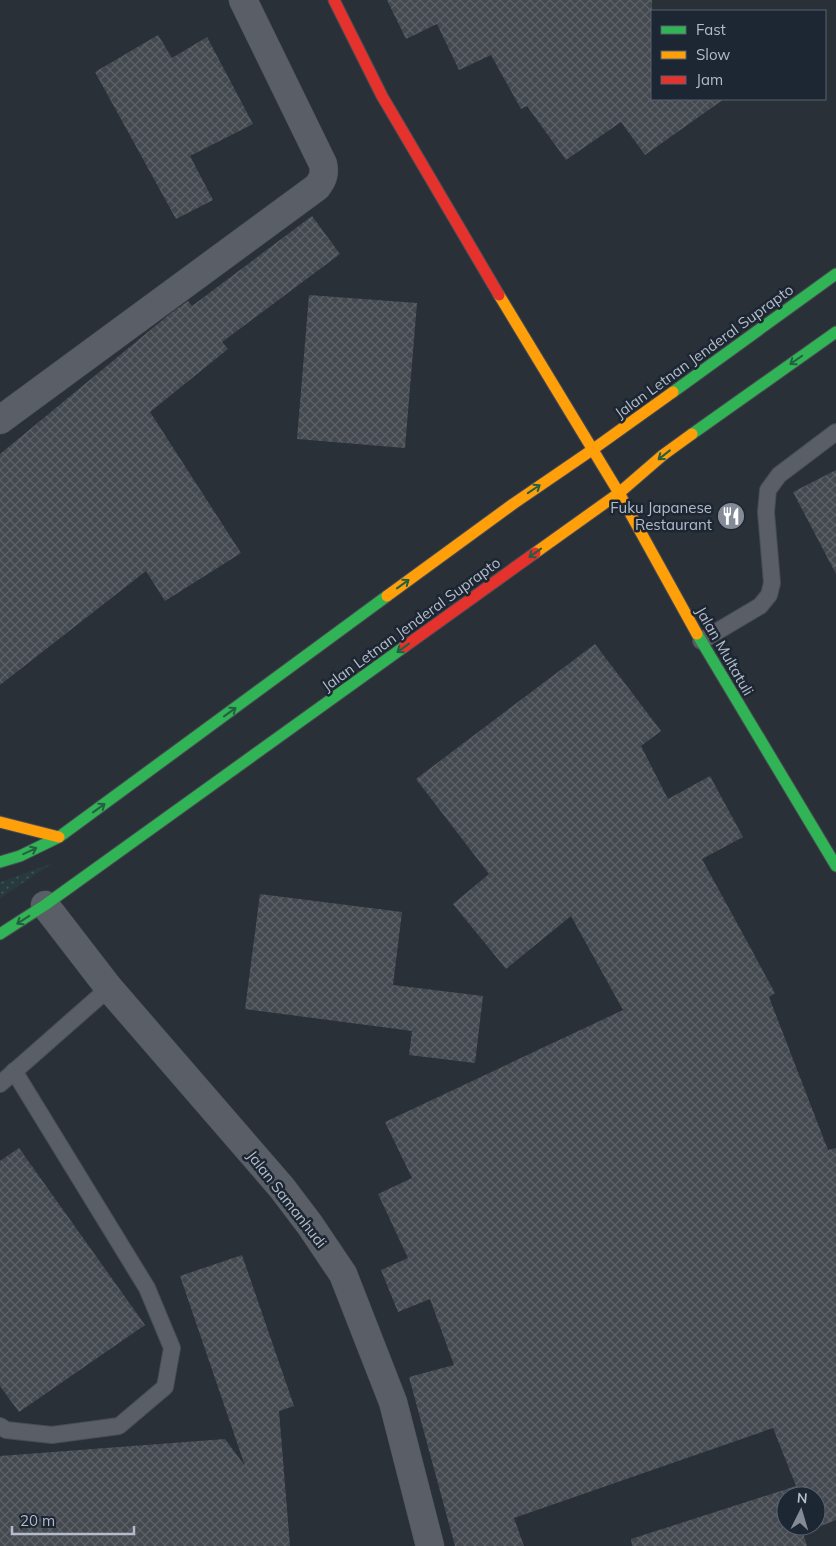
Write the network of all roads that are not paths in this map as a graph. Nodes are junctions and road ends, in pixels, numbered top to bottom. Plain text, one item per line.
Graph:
1 (243, 0) edge
2 (334, 0) edge
3 (836, 274) edge
4 (836, 332) edge
5 (0, 420) edge
6 (836, 432) edge
7 (592, 450) junction
8 (619, 493) junction
9 (701, 641) junction
10 (0, 822) edge
11 (60, 837) junction
12 (0, 862) edge
13 (836, 866) edge
14 (45, 905) junction
15 (0, 934) edge
16 (109, 988) junction
17 (14, 1071) junction
18 (0, 1084) edge
19 (0, 1426) edge
20 (430, 1546) edge

1 - 5 street
2 - 7 main road, Jalan Multatuli
3 - 7 main road, Jalan Letnan Jenderal Suprapto
4 -> 8 main road, Jalan Letnan Jenderal Suprapto
6 - 9 lane
7 - 8 main road, Jalan Multatuli
11 -> 7 main road, Jalan Letnan Jenderal Suprapto
8 - 9 main road, Jalan Multatuli
8 -> 14 main road, Jalan Letnan Jenderal Suprapto
9 - 13 main road, Jalan Multatuli
10 - 11 main road
12 -> 11 main road, Jalan Letnan Jenderal Suprapto
14 -> 15 main road, Jalan Letnan Jenderal Suprapto
14 - 16 street, Jalan Samanhudi
16 - 17 lane
16 - 20 street, Jalan Samanhudi
17 - 18 lane
17 - 19 lane

